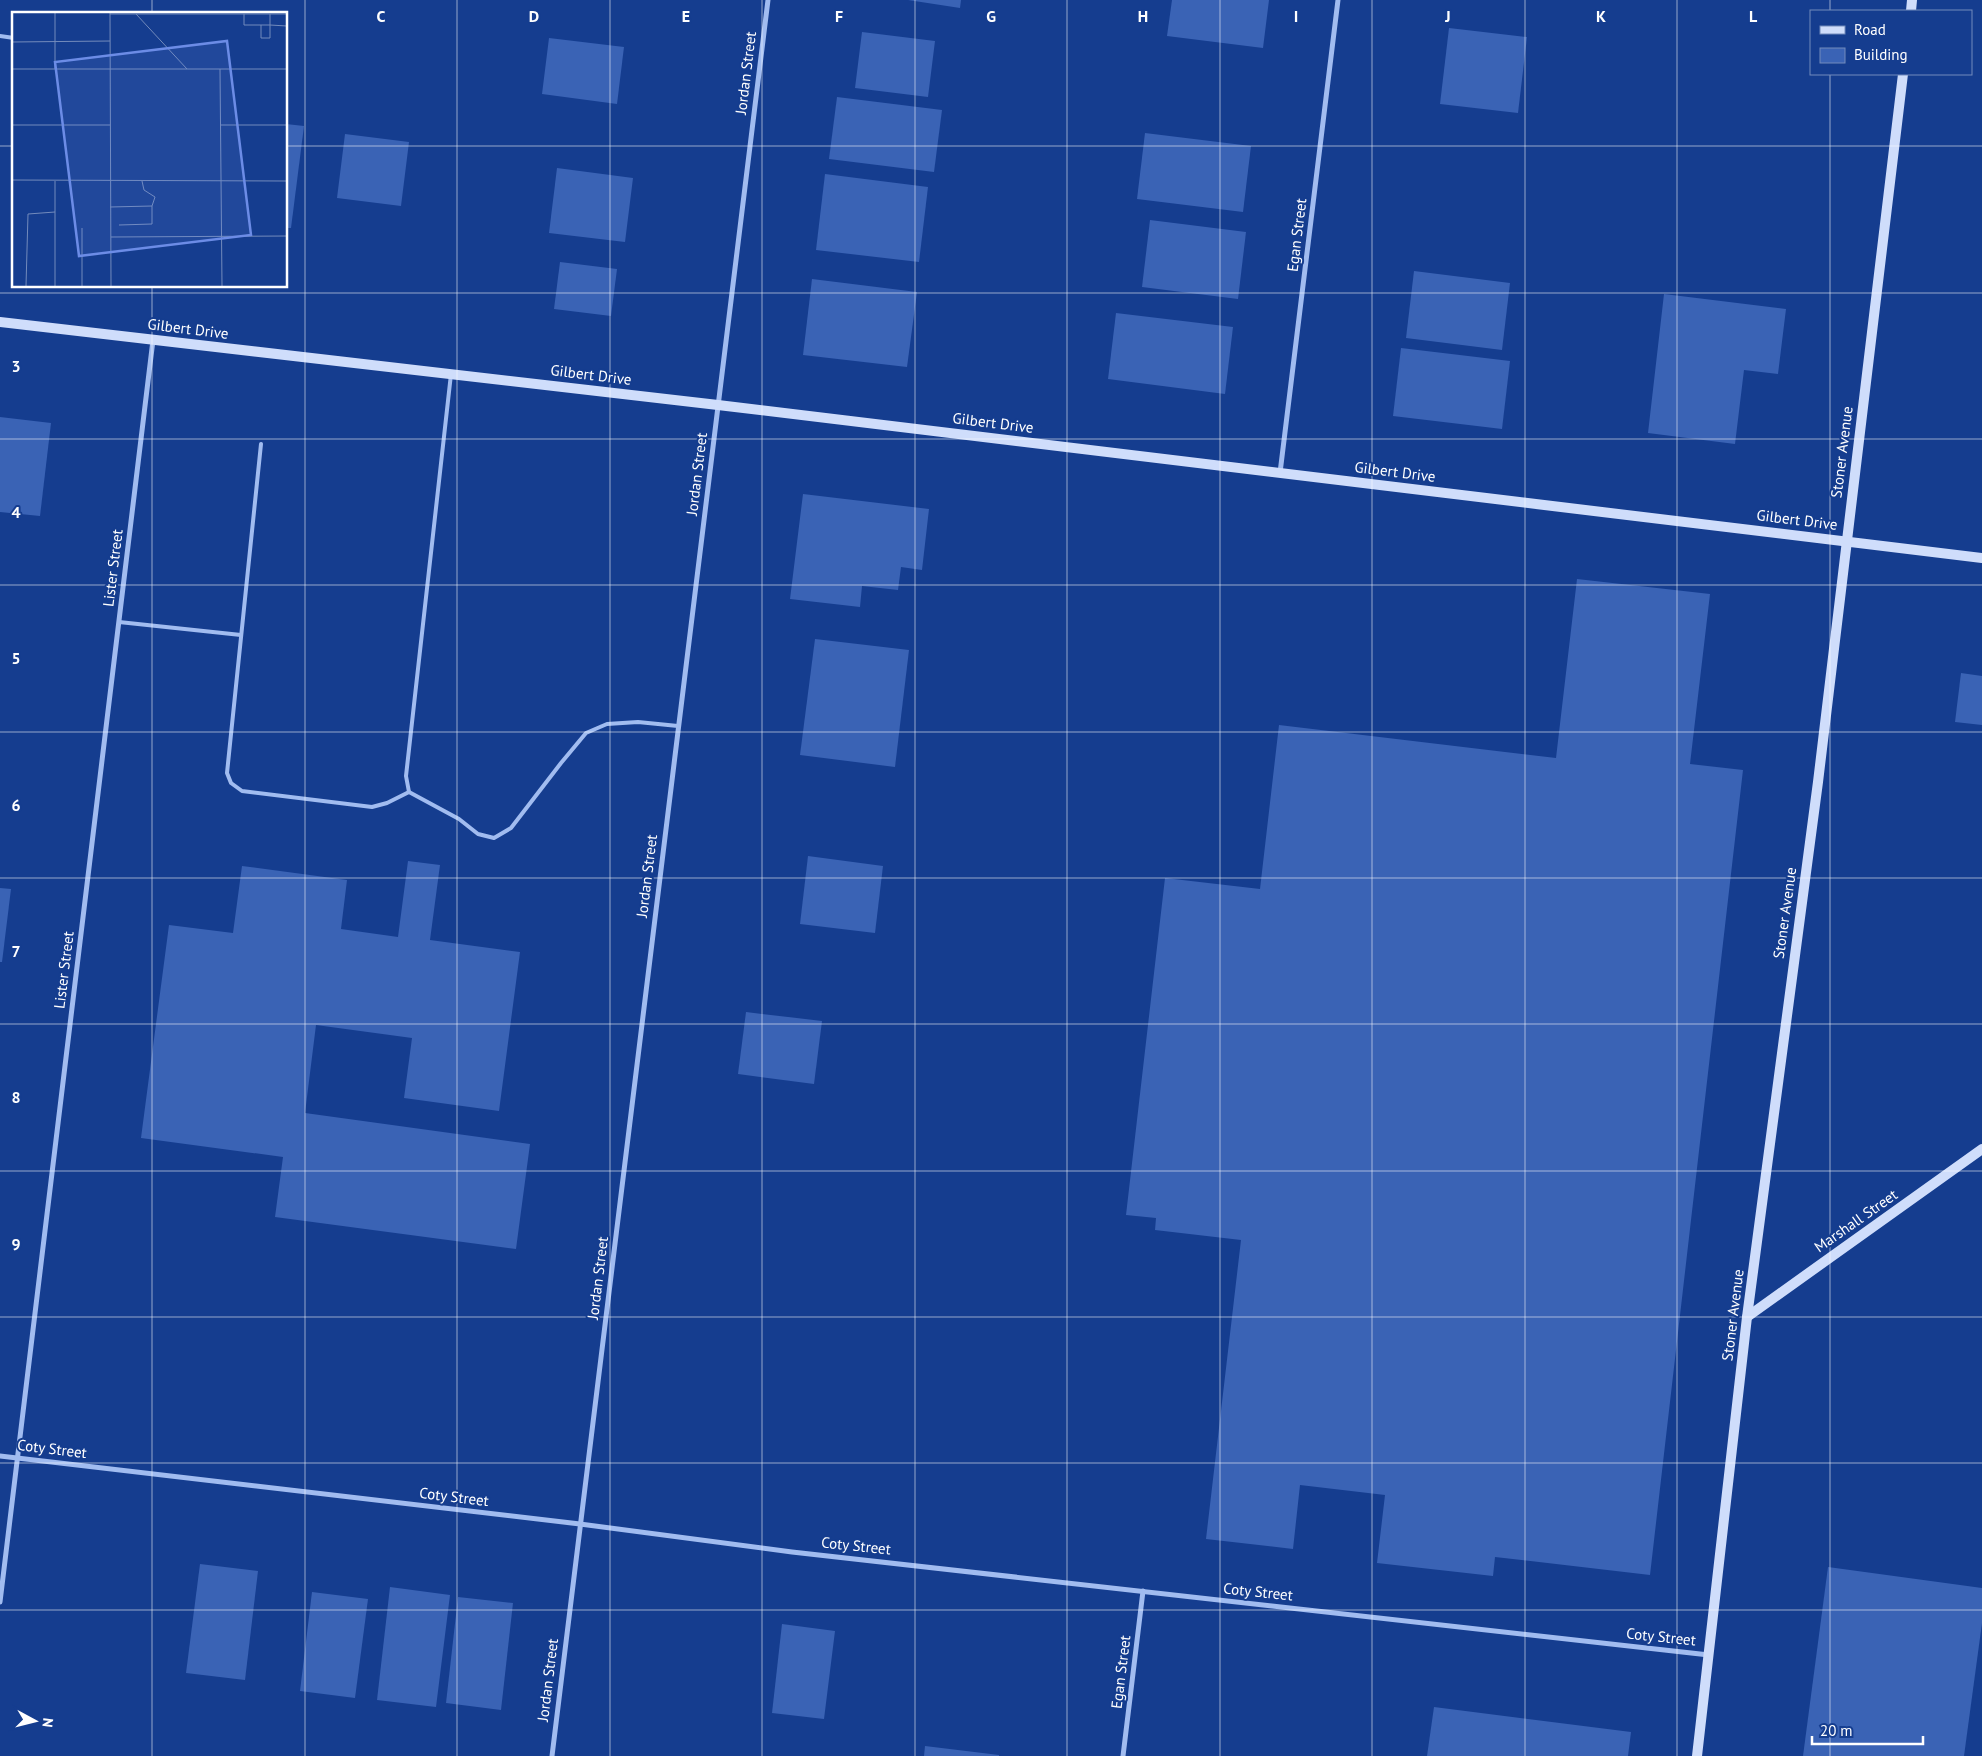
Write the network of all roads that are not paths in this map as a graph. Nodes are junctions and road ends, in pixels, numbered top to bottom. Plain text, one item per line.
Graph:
1 (768, 0) edge
2 (1338, 0) edge
3 (1903, 75) edge
4 (0, 322) edge
5 (153, 340) junction
6 (451, 374) junction
7 (718, 405) junction
8 (261, 444) dead end
9 (1280, 473) junction
10 (1846, 541) junction
11 (1982, 558) edge
12 (119, 622) junction
13 (241, 636) junction
14 (678, 726) junction
15 (409, 792) junction
16 (1982, 1149) edge
17 (1747, 1317) junction
18 (0, 1456) edge
19 (18, 1458) junction
20 (580, 1524) junction
21 (1143, 1592) junction
22 (0, 1602) edge
23 (1709, 1655) junction
24 (552, 1756) edge
25 (1123, 1756) edge
26 (1697, 1756) edge

1 - 7 street, Jordan Street
2 - 9 street, Egan Street
3 - 10 street, Stoner Avenue
4 - 5 street, Gilbert Drive
5 - 6 street, Gilbert Drive
5 - 12 street, Lister Street
6 - 7 street, Gilbert Drive
6 - 15 lane
7 - 9 street, Gilbert Drive
7 - 14 street, Jordan Street
8 - 13 lane
9 - 10 street, Gilbert Drive
10 - 11 street, Gilbert Drive
10 - 17 street, Stoner Avenue
12 - 13 lane
12 - 19 street, Lister Street
13 - 15 lane
14 - 15 lane
14 - 20 street, Jordan Street
16 - 17 street, Marshall Street
17 - 23 street, Stoner Avenue
18 - 19 street, Coty Street
19 - 20 street, Coty Street
19 - 22 street, Lister Street
20 - 21 street, Coty Street
20 - 24 street, Jordan Street
21 - 23 street, Coty Street
21 - 25 street, Egan Street
23 - 26 street, Stoner Avenue

